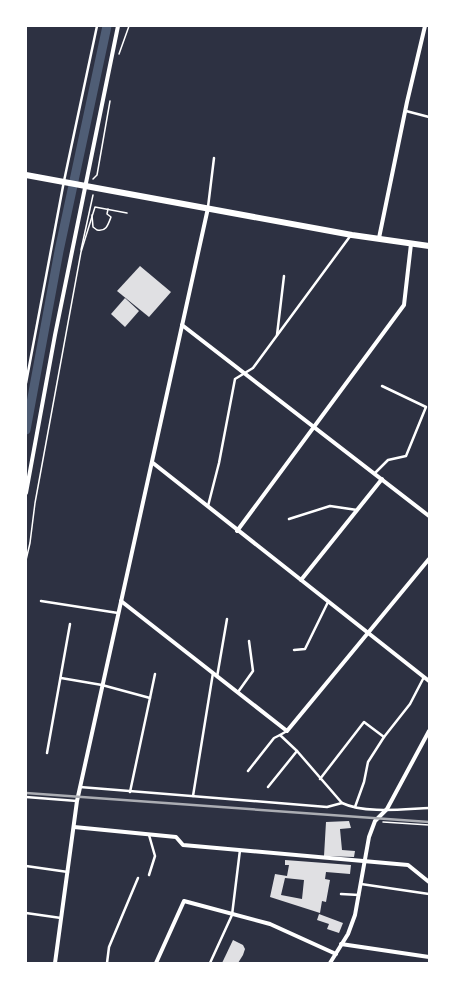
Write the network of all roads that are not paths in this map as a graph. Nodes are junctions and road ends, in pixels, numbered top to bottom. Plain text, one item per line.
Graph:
1 (97, 26) edge
2 (118, 26) edge
3 (425, 26) edge
4 (406, 111) junction
5 (429, 117) edge
6 (214, 158) dead end
7 (26, 175) edge
8 (66, 182) junction
9 (84, 185) junction
10 (208, 207) junction
11 (352, 235) junction
12 (379, 238) junction
13 (411, 244) junction
14 (429, 246) edge
15 (284, 276) dead end
16 (182, 324) junction
17 (277, 336) junction
18 (246, 373) junction
19 (26, 383) edge
20 (382, 386) dead end
21 (315, 426) junction
22 (153, 463) junction
23 (375, 473) junction
24 (382, 479) junction
25 (26, 493) edge
26 (208, 506) junction
27 (358, 510) junction
28 (429, 516) edge
29 (289, 519) dead end
30 (237, 531) junction
31 (429, 559) edge
32 (302, 580) junction
33 (41, 601) dead end
34 (121, 601) junction
35 (328, 602) junction
36 (119, 613) junction
37 (228, 618) dead end
38 (70, 624) dead end
39 (367, 632) junction
40 (249, 641) dead end
41 (294, 650) dead end
42 (213, 673) junction
43 (155, 674) dead end
44 (218, 677) junction
45 (424, 677) junction
46 (60, 678) junction
47 (429, 681) edge
48 (102, 685) junction
49 (238, 693) junction
50 (150, 698) junction
51 (286, 731) junction
52 (429, 731) edge
53 (280, 736) junction
54 (384, 737) junction
55 (297, 750) junction
56 (47, 753) dead end
57 (248, 771) dead end
58 (320, 778) junction
59 (80, 787) junction
60 (268, 787) dead end
61 (130, 792) junction
62 (193, 796) junction
63 (26, 797) edge
64 (77, 801) junction
65 (342, 803) junction
66 (355, 807) junction
67 (429, 808) edge
68 (388, 809) junction
69 (74, 827) junction
70 (149, 835) junction
71 (240, 850) junction
72 (364, 862) junction
73 (26, 866) edge
74 (68, 872) junction
75 (150, 875) dead end
76 (138, 878) dead end
77 (429, 882) edge
78 (360, 884) junction
79 (341, 894) dead end
80 (429, 894) edge
81 (359, 895) junction
82 (26, 913) edge
83 (232, 914) junction
84 (61, 918) junction
85 (341, 944) junction
86 (336, 954) junction
87 (429, 957) edge
88 (55, 963) edge
89 (107, 963) edge
90 (156, 963) edge
91 (210, 963) edge
92 (330, 963) edge

1 - 8 lane
2 - 9 street
3 - 4 street
4 - 5 lane
4 - 12 street
6 - 10 lane
7 - 8 street
8 - 9 street
8 - 19 lane
9 - 10 street
9 - 25 street
10 - 11 street
10 - 16 street
11 - 12 street
11 - 17 lane
12 - 13 street
13 - 14 street
13 - 21 street
15 - 17 lane
16 - 18 street
16 - 22 street
17 - 18 lane
18 - 21 street
18 - 26 lane
20 - 23 lane
21 - 23 street
21 - 30 street
22 - 26 street
22 - 34 street
23 - 24 street
24 - 27 street
24 - 28 street
26 - 30 street
27 - 29 lane
27 - 32 street
30 - 32 street
31 - 39 street
32 - 35 street
33 - 36 lane
34 - 36 street
34 - 42 street
35 - 39 street
35 - 41 lane
36 - 48 street
37 - 44 lane
38 - 46 lane
39 - 45 street
39 - 51 street
40 - 49 lane
42 - 44 street
42 - 62 lane
43 - 50 lane
44 - 49 street
45 - 47 street
45 - 54 lane
46 - 48 lane
46 - 56 lane
48 - 50 lane
48 - 59 street
49 - 51 street
50 - 61 lane
51 - 53 lane
52 - 68 street
53 - 55 lane
53 - 57 lane
54 - 58 lane
54 - 66 lane
55 - 58 lane
55 - 60 lane
58 - 65 lane
59 - 61 lane
59 - 64 street
61 - 62 lane
62 - 65 lane
63 - 64 lane
64 - 69 street
65 - 66 lane
66 - 68 lane
67 - 68 lane
68 - 72 street
69 - 70 street
69 - 74 street
70 - 71 street
70 - 75 lane
71 - 72 street
71 - 83 lane
72 - 77 street
72 - 78 street
73 - 74 lane
74 - 84 street
76 - 89 lane
78 - 80 lane
78 - 81 street
79 - 81 lane
81 - 85 street
82 - 84 lane
83 - 86 street
83 - 90 street
83 - 91 lane
84 - 88 street
85 - 86 street
85 - 87 street
86 - 92 street

